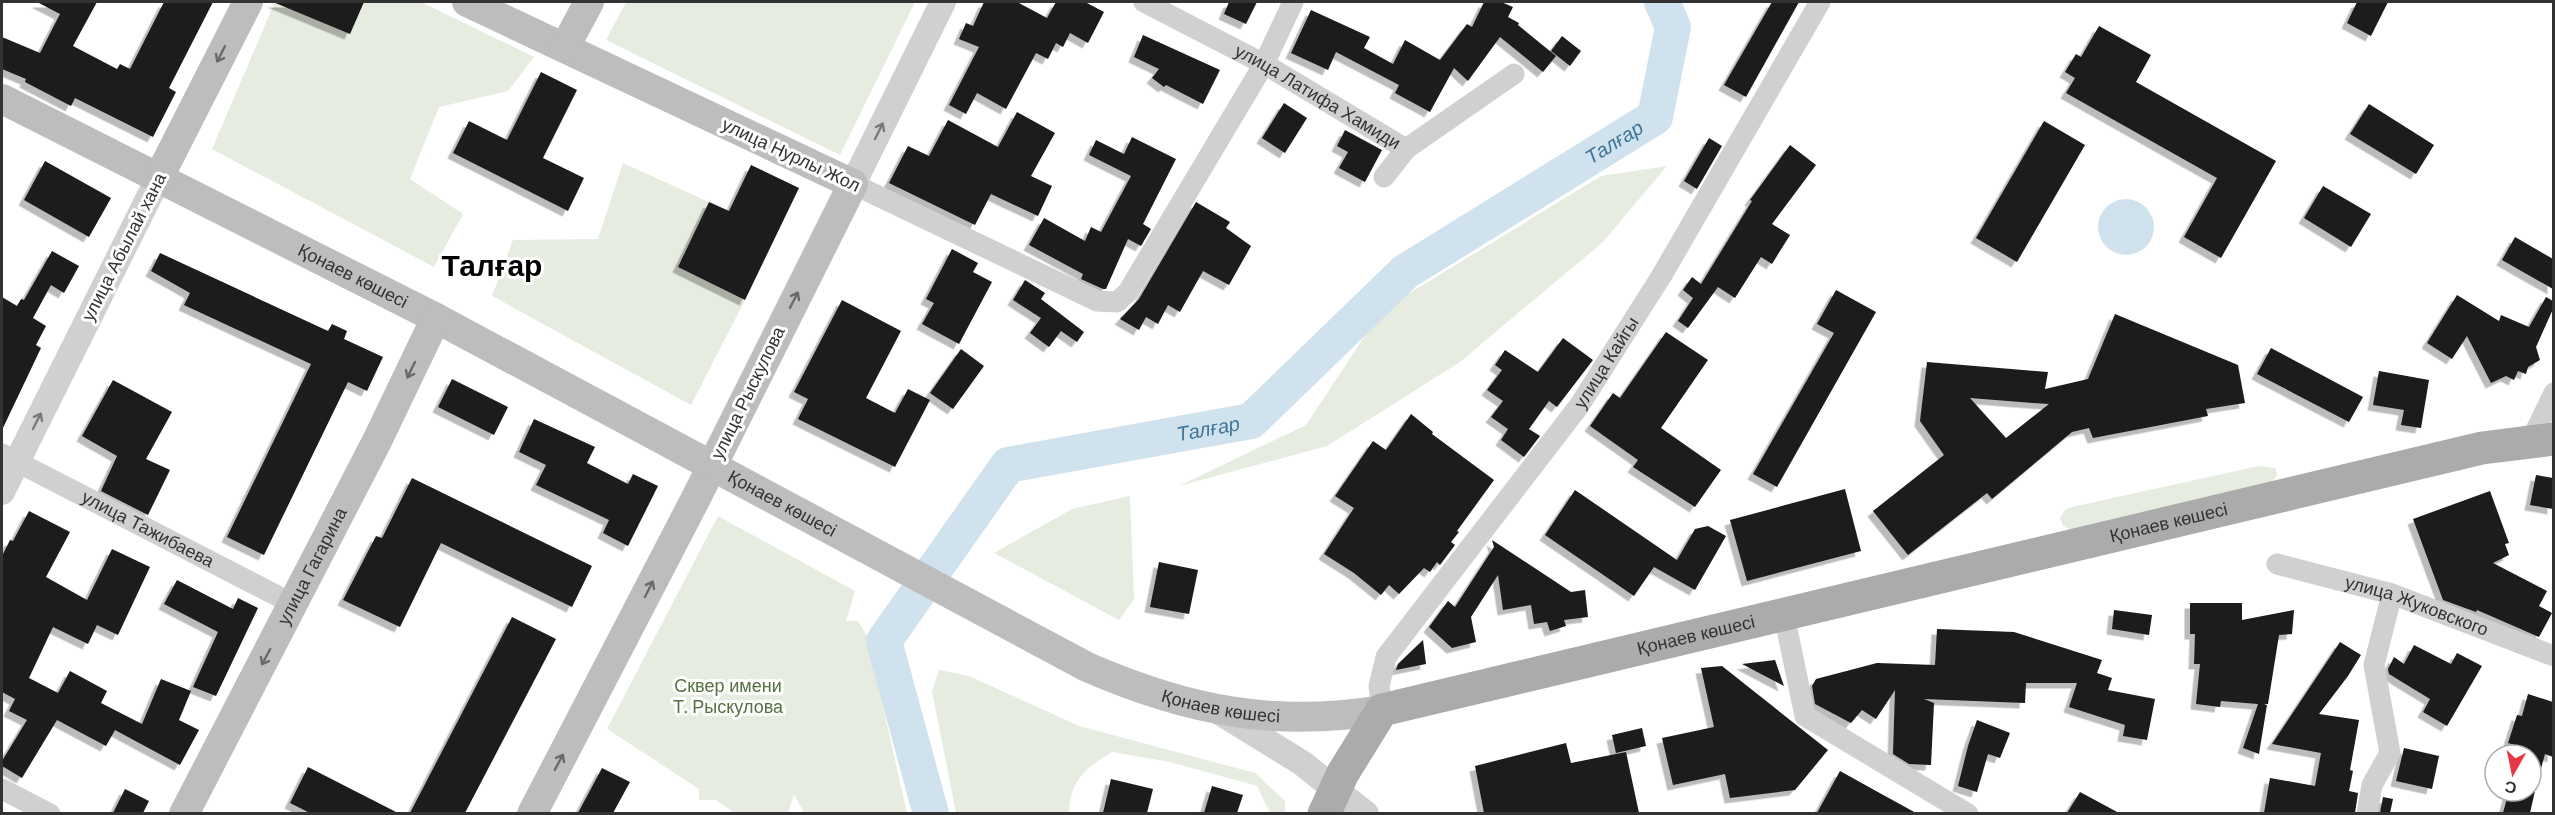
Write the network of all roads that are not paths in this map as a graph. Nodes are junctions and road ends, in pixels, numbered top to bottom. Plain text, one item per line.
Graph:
1 (248, 2) edge
2 (466, 2) edge
3 (589, 2) edge
4 (943, 2) edge
5 (1144, 2) edge
6 (1293, 2) edge
7 (1820, 2) edge
8 (565, 48) junction
9 (1264, 64) junction
10 (1514, 74) dead end
11 (2, 99) edge
12 (1406, 149) junction
13 (159, 177) junction
14 (1384, 177) dead end
15 (853, 184) junction
16 (436, 318) junction
17 (2553, 393) edge
18 (2542, 440) edge
19 (9, 457) edge
20 (712, 465) junction
21 (2, 492) edge
22 (2277, 564) dead end
23 (2392, 594) junction
24 (293, 604) junction
25 (1784, 615) junction
26 (2553, 656) edge
27 (1215, 709) junction
28 (1382, 710) junction
29 (2, 789) edge
30 (1330, 801) edge
31 (50, 813) edge
32 (184, 813) edge
33 (532, 813) edge
34 (1366, 813) edge
35 (1968, 813) edge
36 (2367, 813) edge

1 -> 13 main road, улица Абылай хана
2 - 8 main road, улица Нурлы Жол
3 - 8 main road
15 -> 4 street, улица Рыскулова
5 - 9 street, улица Латифа Хамиди
6 - 9 street
7 - 28 street, улица Кайгы
8 - 15 main road, улица Нурлы Жол
9 - 12 street, улица Латифа Хамиди
9 - 15 street, улица Нурлы Жол
10 - 12 street, улица Латифа Хамиди
11 - 13 main road, Қонаев көшесі
12 - 14 street
13 - 16 main road, Қонаев көшесі
19 -> 13 street, улица Абылай хана
20 -> 15 main road, улица Рыскулова
16 - 20 main road, Қонаев көшесі
16 -> 24 main road, улица Гагарина
17 - 18 street
18 - 25 main road, Қонаев көшесі
19 - 21 street, улица Абылай хана
19 - 24 street, улица Тажибаева
20 - 27 main road, Қонаев көшесі
33 -> 20 main road, улица Рыскулова
22 - 23 street, улица Жуковского
23 - 26 street, улица Жуковского
23 - 36 street
24 -> 32 main road, улица Гагарина
25 - 28 main road, Қонаев көшесі
25 - 35 street
27 - 28 main road, Қонаев көшесі
27 - 30 street
28 - 30 main road
29 - 31 street
30 - 34 street

